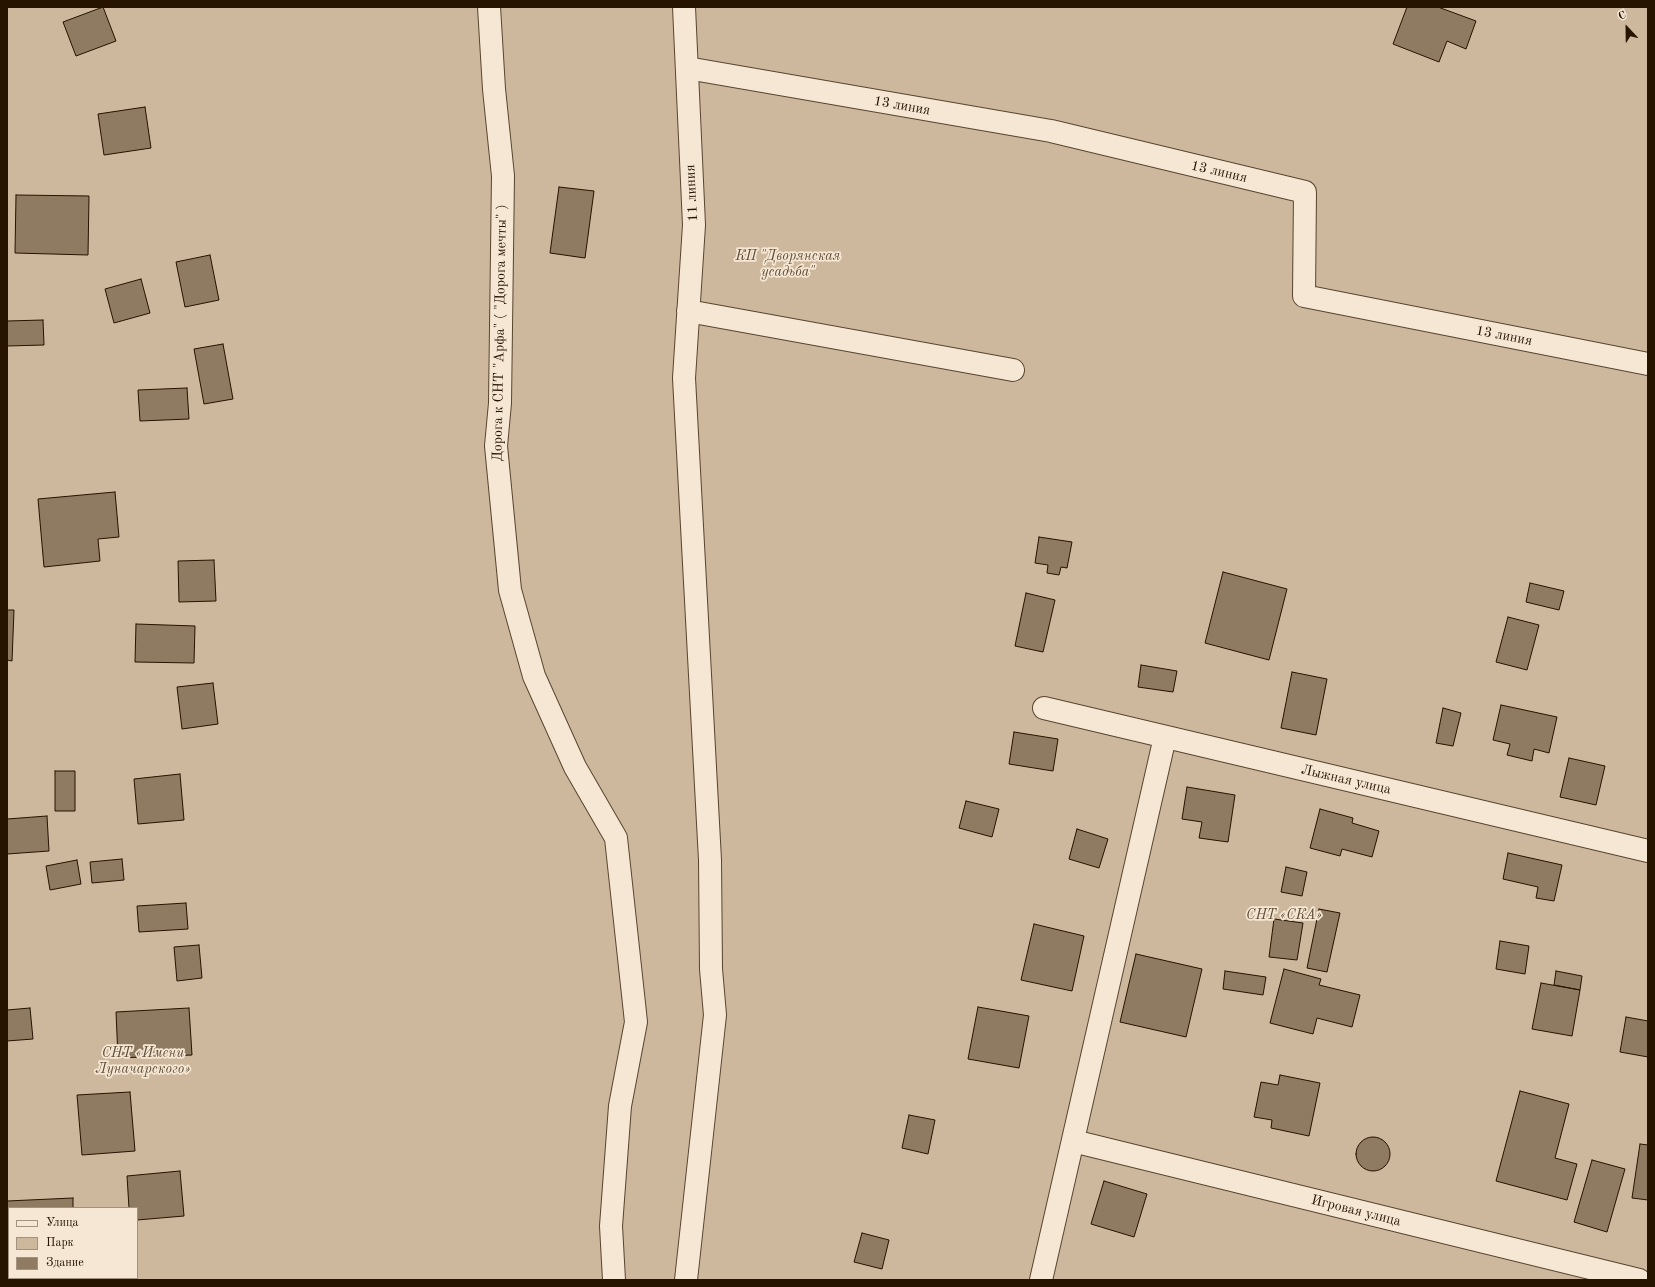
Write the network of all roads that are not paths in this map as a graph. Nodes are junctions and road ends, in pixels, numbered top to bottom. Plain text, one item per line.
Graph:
1 (489, 7) edge
2 (684, 7) edge
3 (687, 68) junction
4 (688, 311) junction
5 (1648, 364) edge
6 (1013, 370) dead end
7 (1044, 708) dead end
8 (1165, 737) junction
9 (1648, 851) edge
10 (1073, 1141) junction
11 (614, 1280) edge
12 (686, 1280) edge
13 (1040, 1280) edge
14 (1639, 1280) edge

1 - 11 street, Дорога к СНТ "Арфа" ( "Дорога мечты" )
2 - 3 street, 11 линия
3 - 4 street, 11 линия
3 - 5 street, 13 линия
4 - 6 street
4 - 12 street, 11 линия
7 - 8 street, Лыжная улица
8 - 9 street, Лыжная улица
8 - 10 street
10 - 13 street
10 - 14 street, Игровая улица

